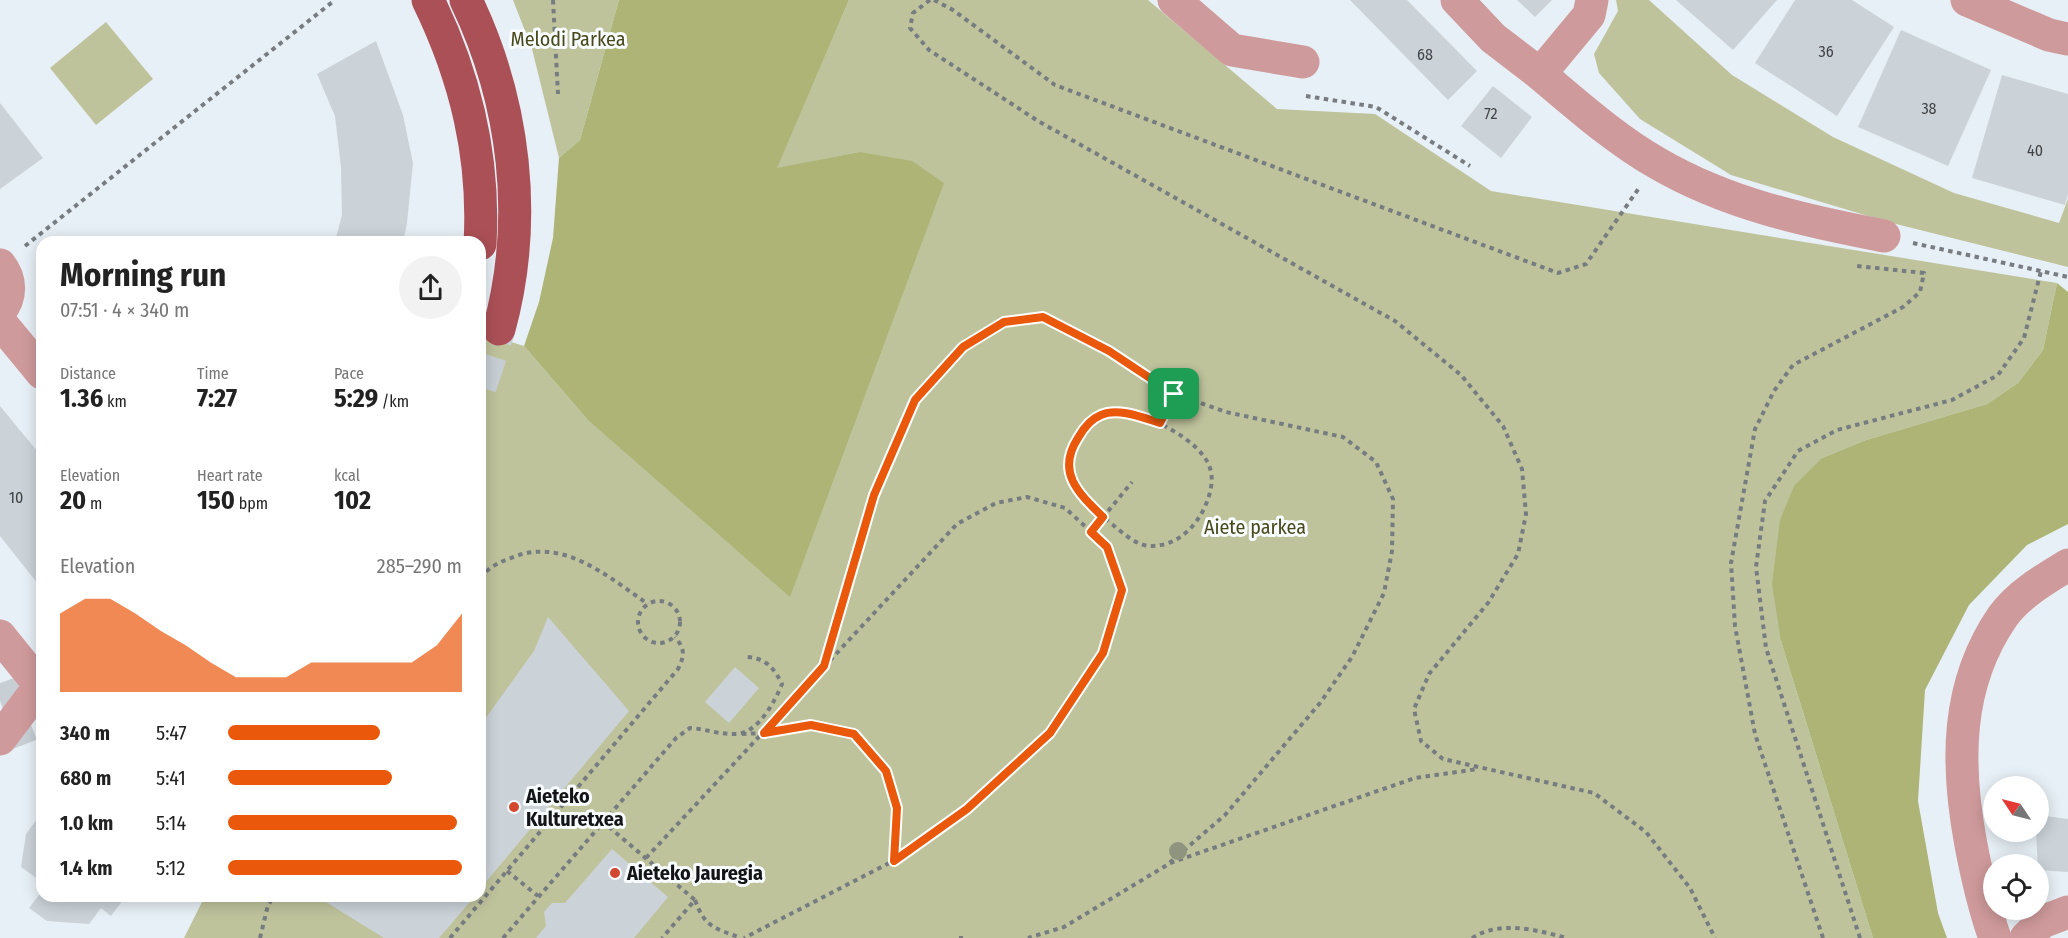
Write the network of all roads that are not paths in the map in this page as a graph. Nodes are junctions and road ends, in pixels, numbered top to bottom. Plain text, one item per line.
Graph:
1 (428, 0) edge
2 (466, 0) edge
3 (1174, 0) edge
4 (1457, 0) edge
5 (1592, 0) edge
6 (1967, 0) edge
7 (2068, 39) edge
8 (1302, 62) dead end
9 (1540, 74) junction
10 (480, 236) edge
11 (1884, 236) road end
12 (0, 265) edge
13 (0, 311) edge
14 (0, 322) edge
15 (499, 329) tunnel mouth
16 (36, 366) edge
17 (2068, 566) edge
18 (0, 636) edge
19 (36, 681) edge
20 (36, 693) edge
21 (0, 739) edge
22 (1962, 789) junction
23 (1983, 873) edge
24 (2049, 908) edge
25 (2068, 911) edge
26 (1992, 920) edge
27 (1975, 938) edge
28 (1995, 938) edge
29 (2026, 938) edge

1 - 10 main road
2 - 15 main road
3 - 8 street
4 - 9 street
5 - 9 street
6 - 7 street
9 - 11 street
12 - 13 street
14 - 16 street
17 - 22 street
18 - 19 street
20 - 21 street
22 - 23 street
22 - 27 street
24 - 25 street
25 - 29 street
26 - 28 street

